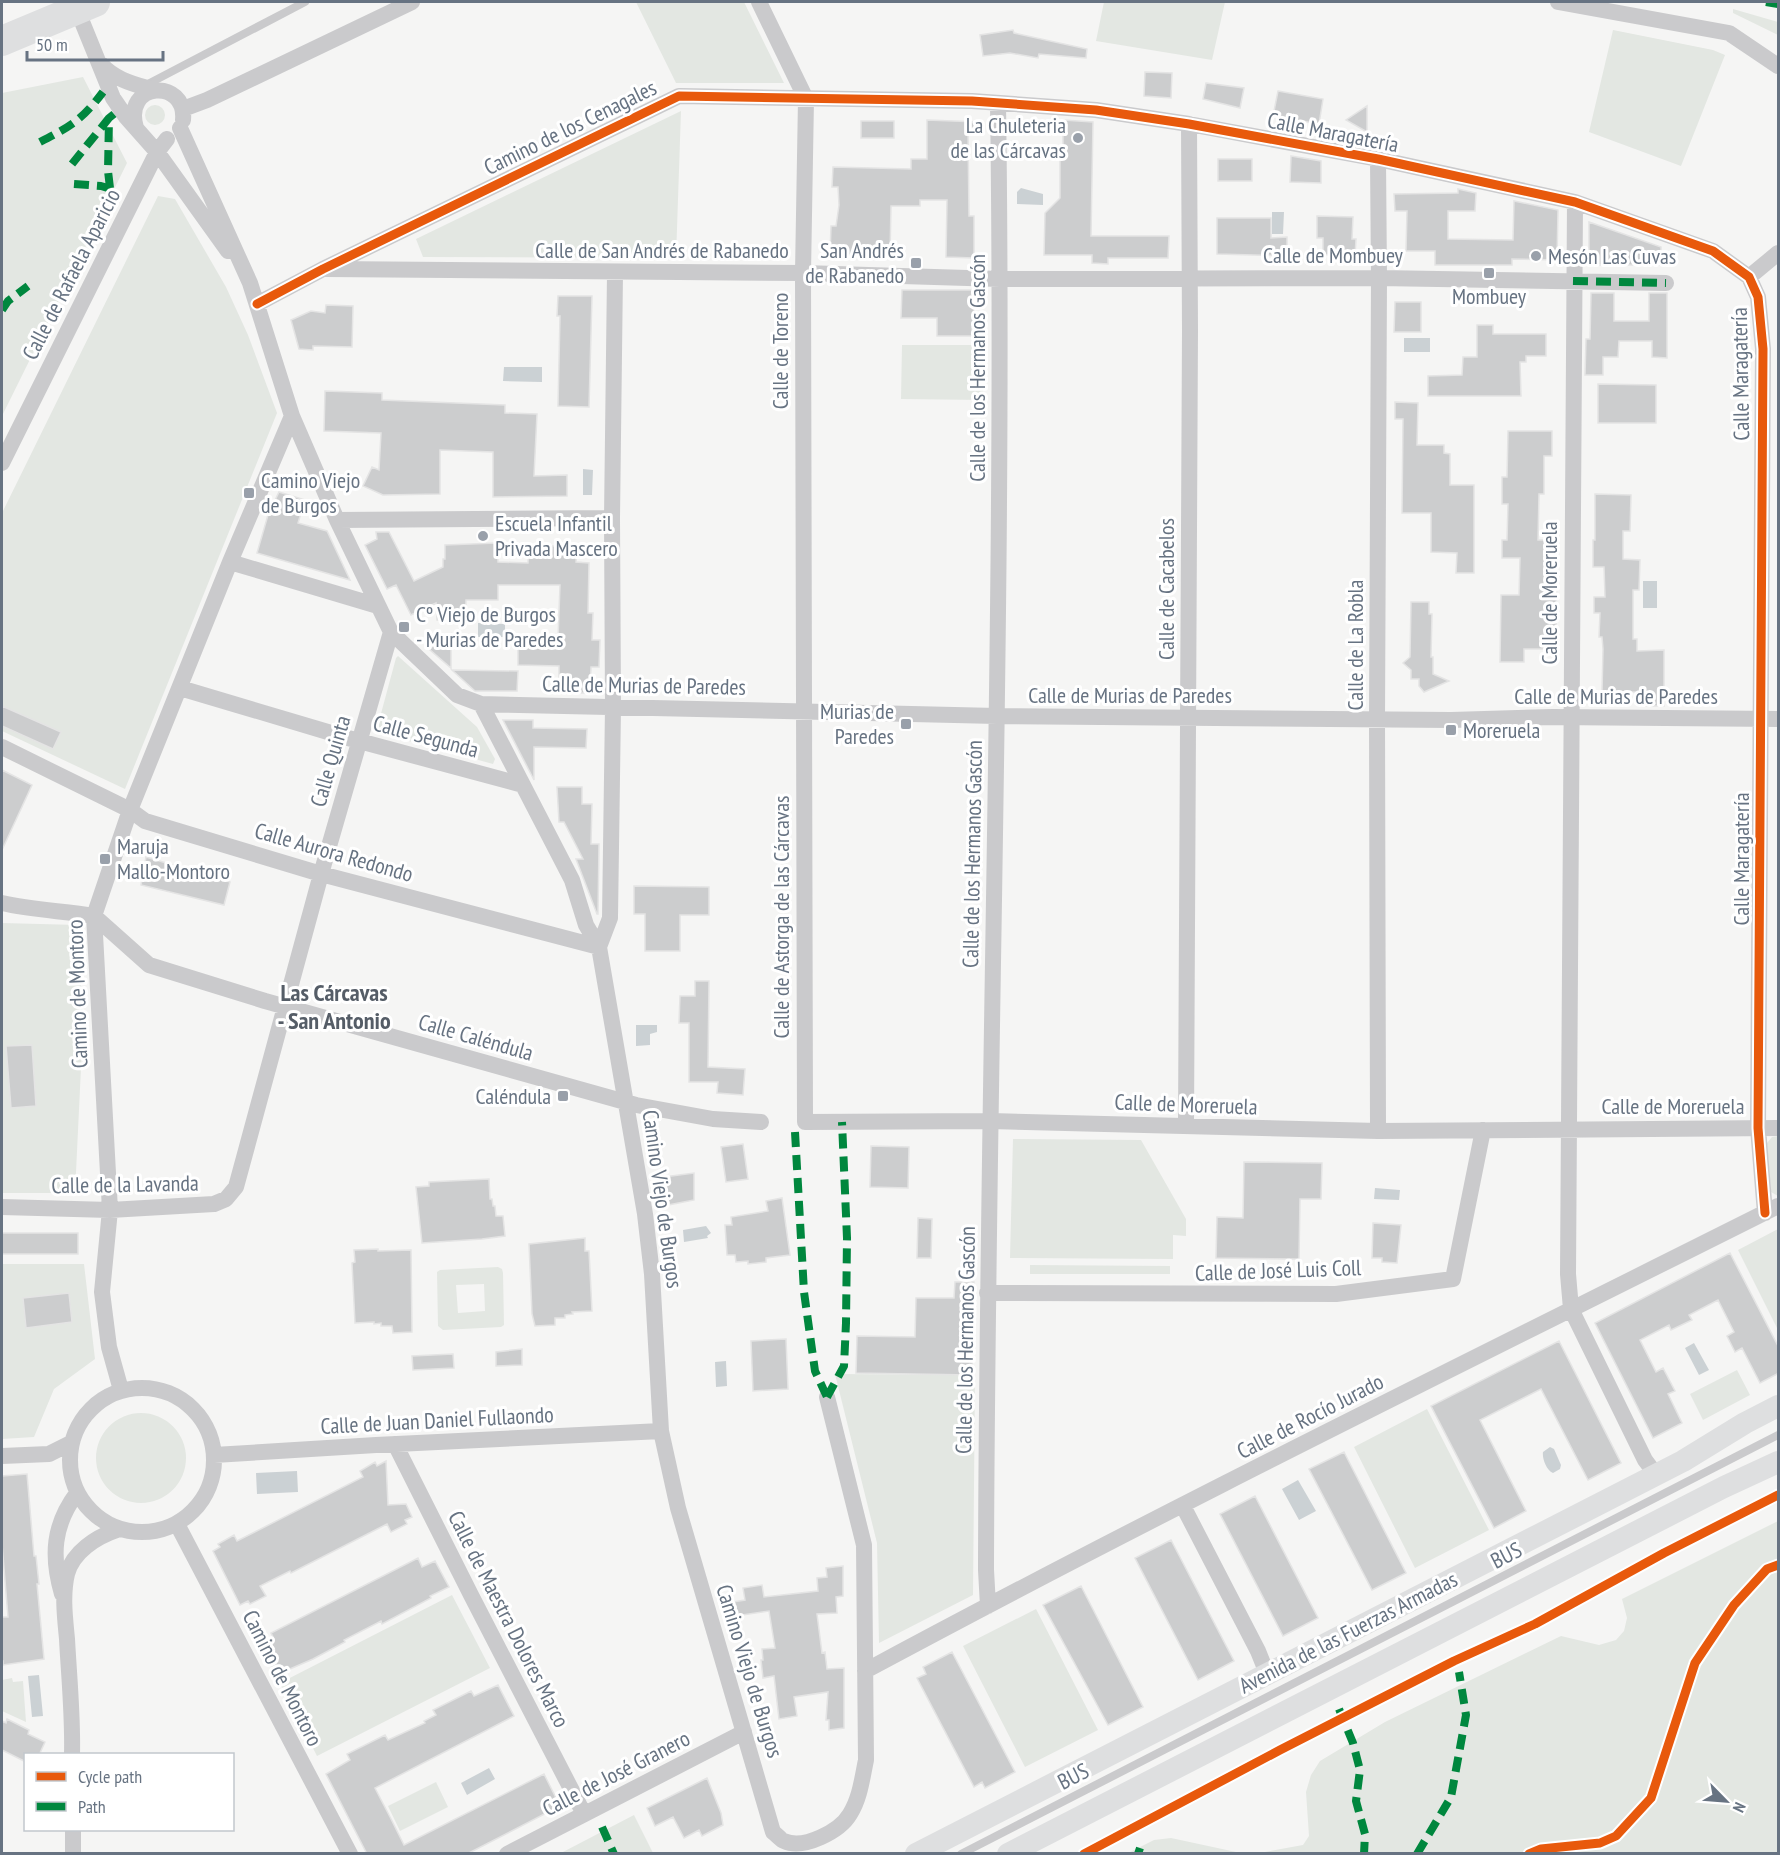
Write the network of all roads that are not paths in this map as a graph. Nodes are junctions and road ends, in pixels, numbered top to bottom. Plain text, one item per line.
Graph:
1 (74, 2) edge
2 (95, 2) edge
3 (305, 2) edge
4 (412, 2) edge
5 (759, 2) edge
6 (1558, 2) edge
7 (2, 40) edge
8 (100, 63) junction
9 (1779, 66) edge
10 (149, 88) junction
11 (806, 99) junction
12 (998, 103) junction
13 (183, 109) junction
14 (1189, 124) junction
15 (180, 128) junction
16 (140, 133) junction
17 (162, 146) junction
18 (1378, 159) junction
19 (1575, 202) junction
20 (1779, 253) edge
21 (323, 269) junction
22 (615, 273) junction
23 (802, 273) junction
24 (1190, 277) junction
25 (1749, 277) junction
26 (1380, 278) junction
27 (1000, 279) junction
28 (1573, 281) junction
29 (250, 283) junction
30 (1666, 283) dead end
31 (257, 304) junction
32 (292, 416) junction
33 (2, 463) edge
34 (612, 518) junction
35 (337, 520) junction
36 (230, 562) junction
37 (378, 606) junction
38 (391, 632) junction
39 (180, 688) junction
40 (481, 704) junction
41 (613, 707) junction
42 (803, 711) junction
43 (997, 716) junction
44 (1570, 717) junction
45 (1188, 718) junction
46 (1377, 718) junction
47 (1770, 719) edge
48 (358, 741) junction
49 (2, 747) edge
50 (523, 785) junction
51 (130, 810) junction
52 (321, 874) junction
53 (2, 903) edge
54 (94, 916) junction
55 (599, 946) junction
56 (286, 1007) junction
57 (627, 1102) junction
58 (990, 1121) junction
59 (761, 1122) dead end
60 (805, 1122) joint
61 (1186, 1126) junction
62 (1758, 1128) junction
63 (1779, 1128) edge
64 (1567, 1129) junction
65 (1483, 1130) junction
66 (1378, 1131) junction
67 (2, 1207) edge
68 (1772, 1209) edge
69 (110, 1210) junction
70 (987, 1293) junction
71 (1571, 1310) junction
72 (121, 1390) junction
73 (827, 1397) dead end
74 (1779, 1406) edge
75 (662, 1431) junction
76 (1779, 1435) edge
77 (71, 1443) junction
78 (395, 1444) junction
79 (214, 1455) junction
80 (2, 1456) edge
81 (1779, 1462) edge
82 (1661, 1472) junction
83 (77, 1493) junction
84 (1183, 1506) junction
85 (177, 1524) junction
86 (117, 1530) junction
87 (64, 1600) junction
88 (988, 1606) junction
89 (865, 1671) junction
90 (1263, 1675) junction
91 (744, 1732) junction
92 (72, 1753) edge
93 (584, 1814) junction
94 (72, 1831) edge
95 (73, 1854) edge
96 (350, 1854) edge
97 (507, 1854) edge
98 (916, 1854) edge
99 (961, 1854) edge
100 (1008, 1854) edge

1 - 8 street
2 - 7 highway
3 - 10 lane
4 - 13 street
5 - 11 street, Calle de Toreno
6 - 9 street
8 - 10 street
8 - 16 street
10 - 13 street
10 - 16 street
11 - 12 street, Camino de los Cenagales
11 - 21 street, Camino de los Cenagales
11 - 23 street, Calle de Toreno
12 - 14 street, Calle Maragatería
12 - 27 street, Calle de los Hermanos Gascón
13 - 15 street
14 - 18 street, Calle Maragatería
14 - 24 street, Calle de Cacabelos
15 - 17 street
15 - 29 street
16 - 17 street
17 - 29 street
17 - 33 street, Calle de Rafaela Aparicio
18 - 19 street, Calle Maragatería
18 - 26 street, Calle de La Robla
19 - 25 street, Calle Maragatería
19 - 28 street, Calle de Moreruela
20 - 25 street
21 - 22 street, Calle de San Andrés de Rabanedo
21 - 31 street, Camino de los Cenagales
22 - 23 street, Calle de San Andrés de Rabanedo
22 - 34 street
23 - 27 street, Calle de San Andrés de Rabanedo
23 - 42 street, Calle de Toreno
24 - 26 street, Calle de Mombuey
24 - 27 street, Calle de Mombuey
24 - 45 street, Calle de Cacabelos
25 - 47 street, Calle Maragatería
26 - 28 street, Calle de Mombuey
26 - 46 street, Calle de La Robla
27 - 43 street, Calle de los Hermanos Gascón
28 - 30 street, Calle de Mombuey
28 - 44 street, Calle de Moreruela
29 - 31 street
31 - 32 street
32 - 35 street
32 - 36 street, Camino de Montoro
34 - 35 street
34 - 41 street
35 - 37 street
36 - 37 street
36 - 39 street, Camino de Montoro
37 - 38 street
38 - 40 street
38 - 48 street, Calle Quinta
39 - 48 street, Calle Segunda
39 - 51 street, Camino de Montoro
40 - 41 street, Calle de Murias de Paredes
40 - 50 street, Camino Viejo de Burgos
41 - 42 street, Calle de Murias de Paredes
41 - 55 street
42 - 43 street, Calle de Murias de Paredes
42 - 60 street, Calle de Astorga de las Cárcavas
43 - 45 street, Calle de Murias de Paredes
43 - 58 street, Calle de los Hermanos Gascón
44 - 46 street, Calle de Murias de Paredes
44 - 47 street, Calle de Murias de Paredes
44 - 64 street, Calle de Moreruela
45 - 46 street, Calle de Murias de Paredes
45 - 61 street, Calle de Cacabelos
46 - 66 street, Calle de La Robla
47 - 62 street, Calle Maragatería
48 - 50 street, Calle Segunda
48 - 52 street, Calle Quinta
49 - 51 street, Calle Aurora Redondo
50 - 55 street, Camino Viejo de Burgos
51 - 52 street, Calle Aurora Redondo
51 - 54 street, Camino de Montoro
52 - 55 street, Calle Aurora Redondo
52 - 56 street, Calle Quinta
53 - 54 street
54 - 56 street, Calle Caléndula
54 - 69 street, Camino de Montoro
55 - 57 street, Camino Viejo de Burgos
56 - 57 street, Calle Caléndula
56 - 69 street, Calle de la Lavanda
57 - 59 street, Calle Caléndula
57 - 75 street, Camino Viejo de Burgos
58 - 60 street, Calle de Moreruela
58 - 61 street, Calle de Moreruela
58 - 70 street, Calle de los Hermanos Gascón
61 - 66 street, Calle de Moreruela
62 - 63 street, Calle de Moreruela
62 - 64 street, Calle de Moreruela
62 - 68 street, Calle Maragatería
64 - 65 street, Calle de Moreruela
64 - 71 street
65 - 66 street, Calle de Moreruela
65 - 70 street, Calle de José Luis Coll
67 - 69 street, Calle de la Lavanda
68 - 71 street, Calle de Rocío Jurado
69 - 72 street, Camino de Montoro
70 - 88 street, Calle de los Hermanos Gascón
71 - 82 street
71 - 84 street, Calle de Rocío Jurado
72 - 77 street
72 - 79 street
73 - 89 street
74 - 82 street, Avenida de las Fuerzas Armadas
75 - 78 street, Calle de Juan Daniel Fullaondo
75 - 91 street, Camino Viejo de Burgos
76 - 99 lane, BUS
77 - 80 street
77 - 83 street
78 - 79 street, Calle de Juan Daniel Fullaondo
78 - 93 street, Calle de Maestra Dolores Marco
79 - 85 street
81 - 100 street, Avenida de las Fuerzas Armadas
82 - 90 street, Avenida de las Fuerzas Armadas
83 - 86 street
83 - 87 street
84 - 88 street, Calle de Rocío Jurado
84 - 90 street
85 - 86 street
85 - 96 street, Camino de Montoro
86 - 87 street
87 - 92 street
88 - 89 street, Calle de Rocío Jurado
89 - 91 street, Camino Viejo de Burgos
90 - 98 street, Avenida de las Fuerzas Armadas
91 - 93 street, Calle de José Granero
93 - 97 street, Calle de José Granero
94 - 95 street

